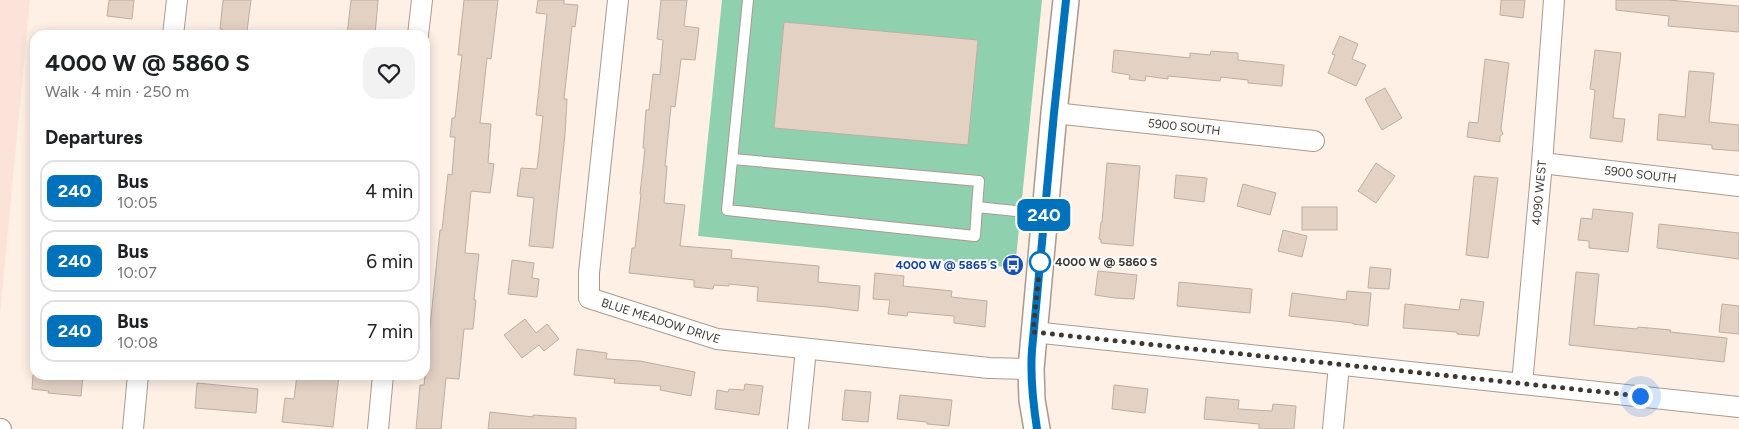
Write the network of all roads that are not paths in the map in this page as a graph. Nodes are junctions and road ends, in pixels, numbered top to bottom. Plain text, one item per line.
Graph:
1 (177, 0) edge
2 (422, 0) edge
3 (618, 0) edge
4 (748, 0) edge
5 (1066, 0) edge
6 (1554, 0) edge
7 (174, 30) edge
8 (419, 30) edge
9 (1054, 113) junction
10 (1314, 141) dead end
11 (732, 158) junction
12 (1542, 163) junction
13 (1739, 186) edge
14 (977, 207) junction
15 (1044, 214) junction
16 (1033, 332) junction
17 (806, 349) junction
18 (1339, 365) junction
19 (1030, 369) junction
20 (138, 380) edge
21 (383, 380) edge
22 (1522, 384) junction
23 (1739, 407) edge
24 (133, 429) edge
25 (378, 429) edge
26 (798, 429) edge
27 (1037, 429) edge
28 (1333, 429) edge

1 - 7 street
2 - 8 street
3 - 17 street, BLUE MEADOW DRIVE
4 - 11 lane
5 - 9 street
6 - 12 street, 4090 WEST
9 - 10 street, 5900 SOUTH
9 - 15 street
11 - 14 lane
11 - 14 lane
12 - 13 street, 5900 SOUTH
12 - 22 street, 4090 WEST
14 - 15 lane
15 - 16 street
16 - 18 street
16 - 19 street
17 - 19 street, BLUE MEADOW DRIVE
17 - 26 street
18 - 22 street
18 - 28 street
19 - 27 street
20 - 24 street
21 - 25 street
22 - 23 street

